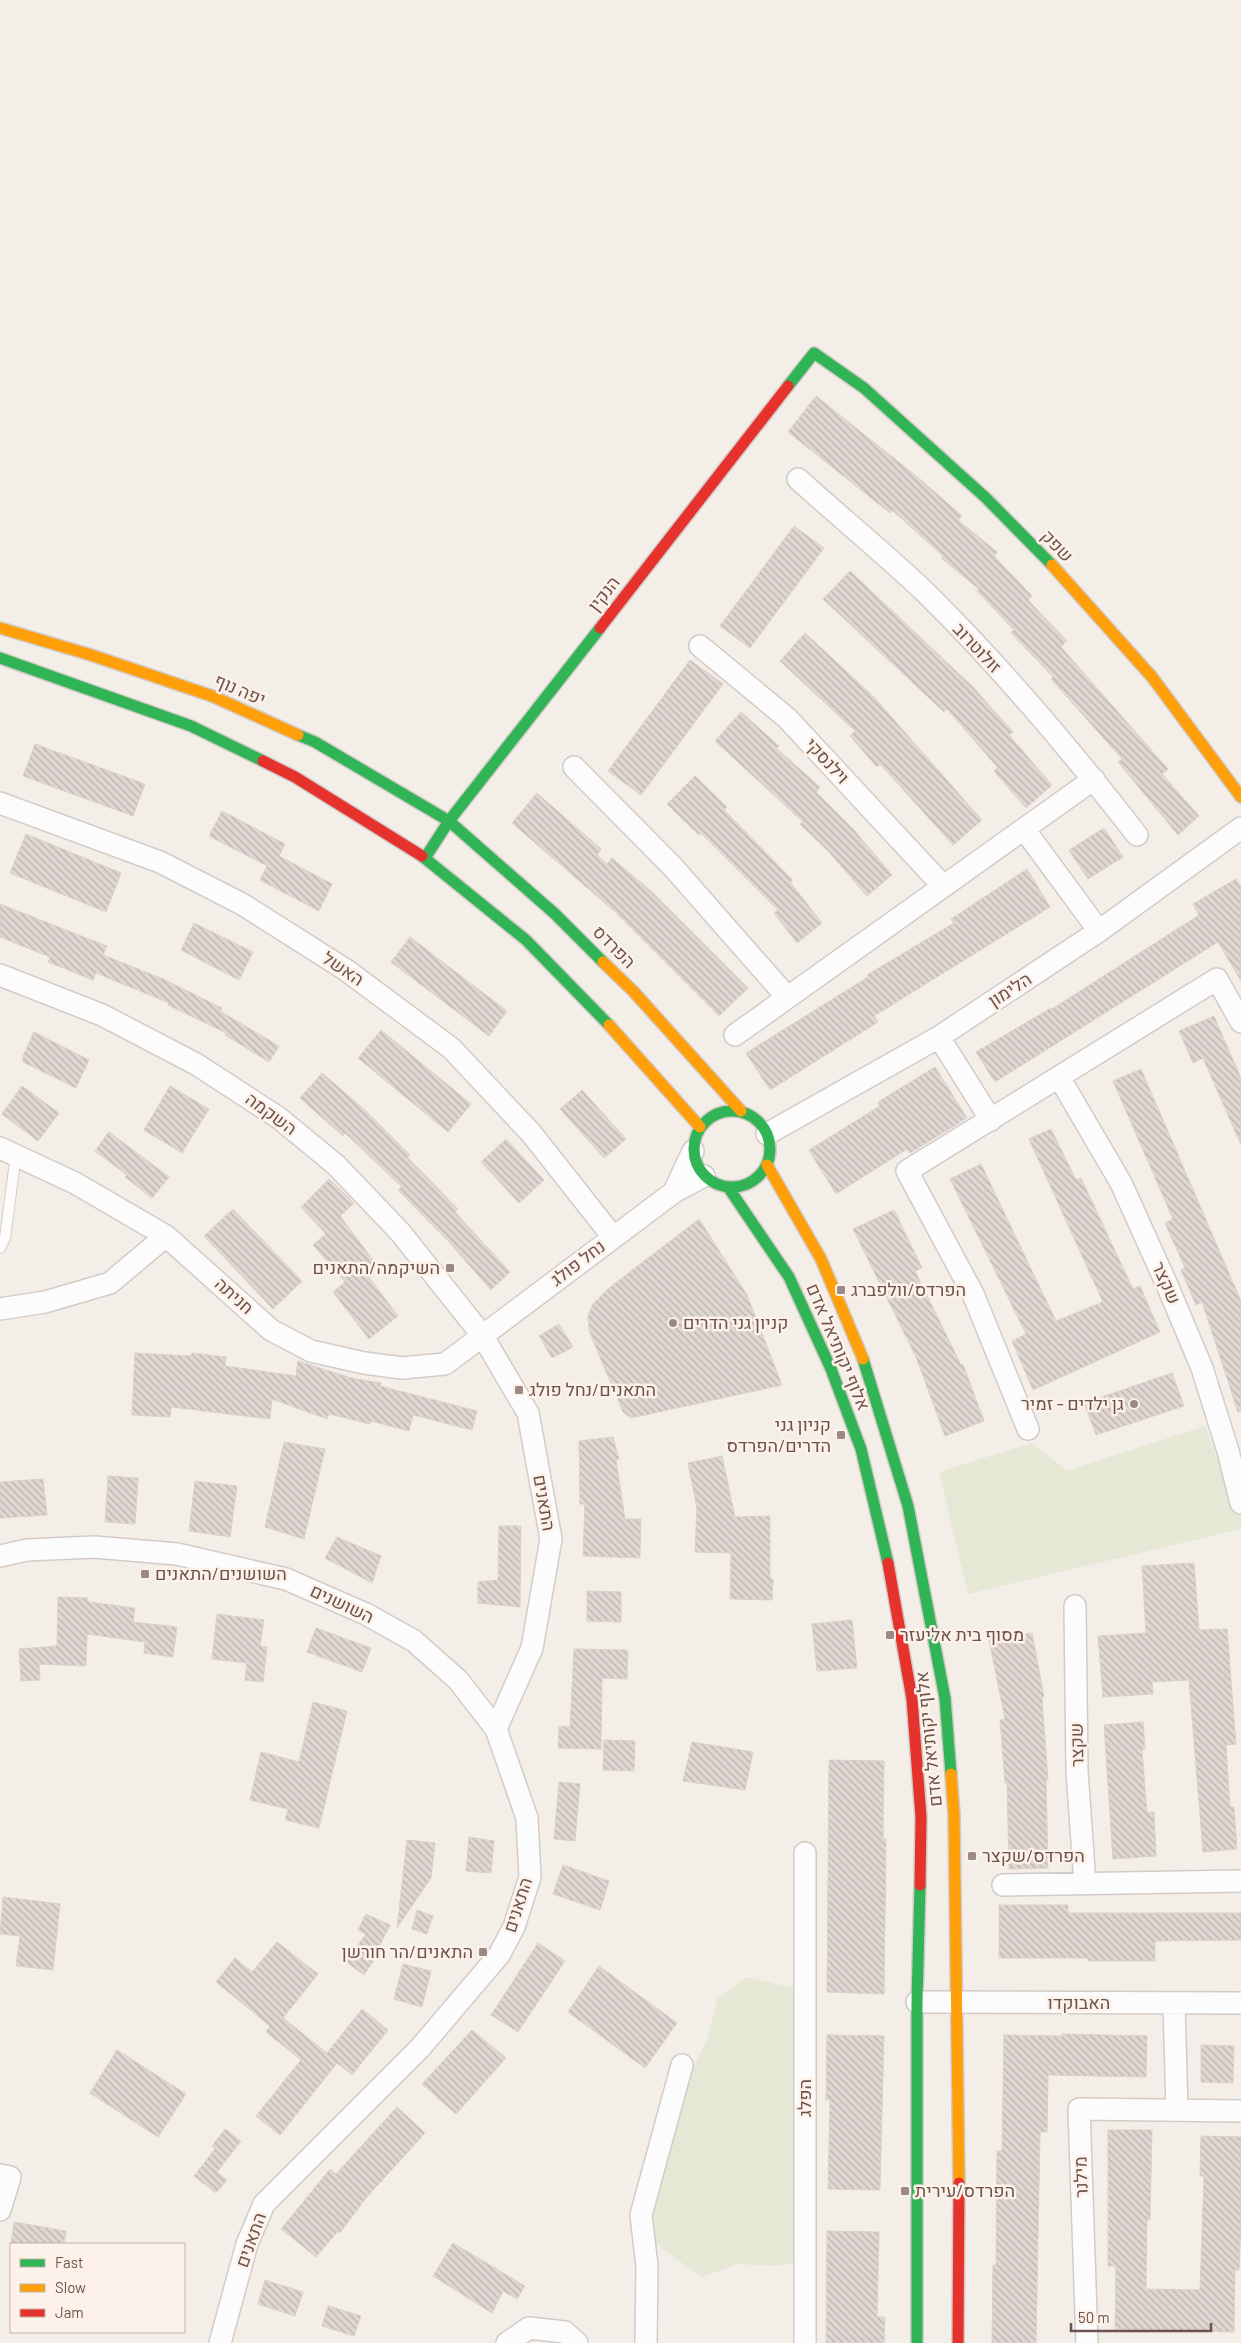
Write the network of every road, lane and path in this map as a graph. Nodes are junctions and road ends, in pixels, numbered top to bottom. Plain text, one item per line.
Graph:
1 (814, 353) joint
2 (798, 479) dead end
3 (0, 628) edge
4 (700, 646) dead end
5 (0, 658) edge
6 (574, 767) dead end
7 (1094, 779) junction
8 (1241, 797) edge
9 (0, 803) edge
10 (450, 820) junction
11 (1241, 828) edge
12 (1024, 829) junction
13 (1137, 835) dead end
14 (425, 858) junction
15 (943, 886) junction
16 (1099, 932) junction
17 (0, 975) edge
18 (787, 997) junction
19 (1241, 1022) edge
20 (734, 1034) dead end
21 (939, 1037) junction
22 (1059, 1077) junction
23 (741, 1111) junction
24 (990, 1120) junction
25 (700, 1127) junction
26 (767, 1134) junction
27 (8, 1151) edge
28 (693, 1151) junction
29 (767, 1165) junction
30 (704, 1176) junction
31 (728, 1188) junction
32 (674, 1192) junction
33 (166, 1236) junction
34 (613, 1237) junction
35 (0, 1248) edge
36 (0, 1309) edge
37 (482, 1334) junction
38 (1028, 1429) dead end
39 (1241, 1502) edge
40 (0, 1556) edge
41 (1075, 1606) dead end
42 (496, 1729) junction
43 (804, 1852) dead end
44 (1241, 1881) edge
45 (1085, 1884) junction
46 (1003, 1885) dead end
47 (918, 2002) junction
48 (956, 2002) junction
49 (1174, 2003) junction
50 (1241, 2003) edge
51 (682, 2065) dead end
52 (1177, 2110) junction
53 (1241, 2111) edge
54 (5, 2176) edge
55 (0, 2210) edge
56 (220, 2343) edge
57 (507, 2343) edge
58 (577, 2343) edge
59 (646, 2343) edge
60 (805, 2343) edge
61 (917, 2343) edge
62 (958, 2343) edge
63 (1086, 2343) edge

1 - 8 street, שפק
1 - 10 street, הנקין
2 - 7 street, זולוטרוב
3 - 10 street, יפה נוף
4 - 15 street, וילנסקי
5 - 14 street
6 - 18 street
7 - 12 street
7 - 13 street, זולוטרוב
9 - 34 street, האשל
10 - 14 street, הנקין
10 - 23 street, הפרדס
11 - 16 street, הלימון
12 - 15 street
12 - 16 street
14 - 25 street
15 - 18 street
16 - 21 street, הלימון
17 - 37 street, השקמה
18 - 20 street
19 - 22 street
21 - 24 street
21 - 26 street, הלימון
22 - 24 street
22 - 39 street, שקצר
23 - 25 street
23 - 26 street
24 - 38 street
25 - 28 street
26 - 29 street
27 - 33 street, חניתה
27 - 35 lane
28 - 30 street
28 - 32 street, נחל פולג
29 - 31 street
29 - 48 street, אלוף יקותיאל אדם
30 - 31 street
30 - 32 street, נחל פולג
31 - 47 street, אלוף יקותיאל אדם
32 - 34 street, נחל פולג
33 - 36 street
33 - 37 street, חניתה
34 - 37 street, נחל פולג
37 - 42 street, התאנים
40 - 42 street, השושנים
41 - 45 street, שקצר
42 - 56 street, התאנים
43 - 60 street, הפלג
44 - 45 street
45 - 46 street
47 - 48 street, האבוקדו
47 - 61 street, אלוף יקותיאל אדם
48 - 49 street, האבוקדו
48 - 62 street, אלוף יקותיאל אדם
49 - 50 street, האבוקדו
49 - 52 street
51 - 59 street
52 - 53 street, מילנר
52 - 63 street, מילנר
54 - 55 street
57 - 58 street

